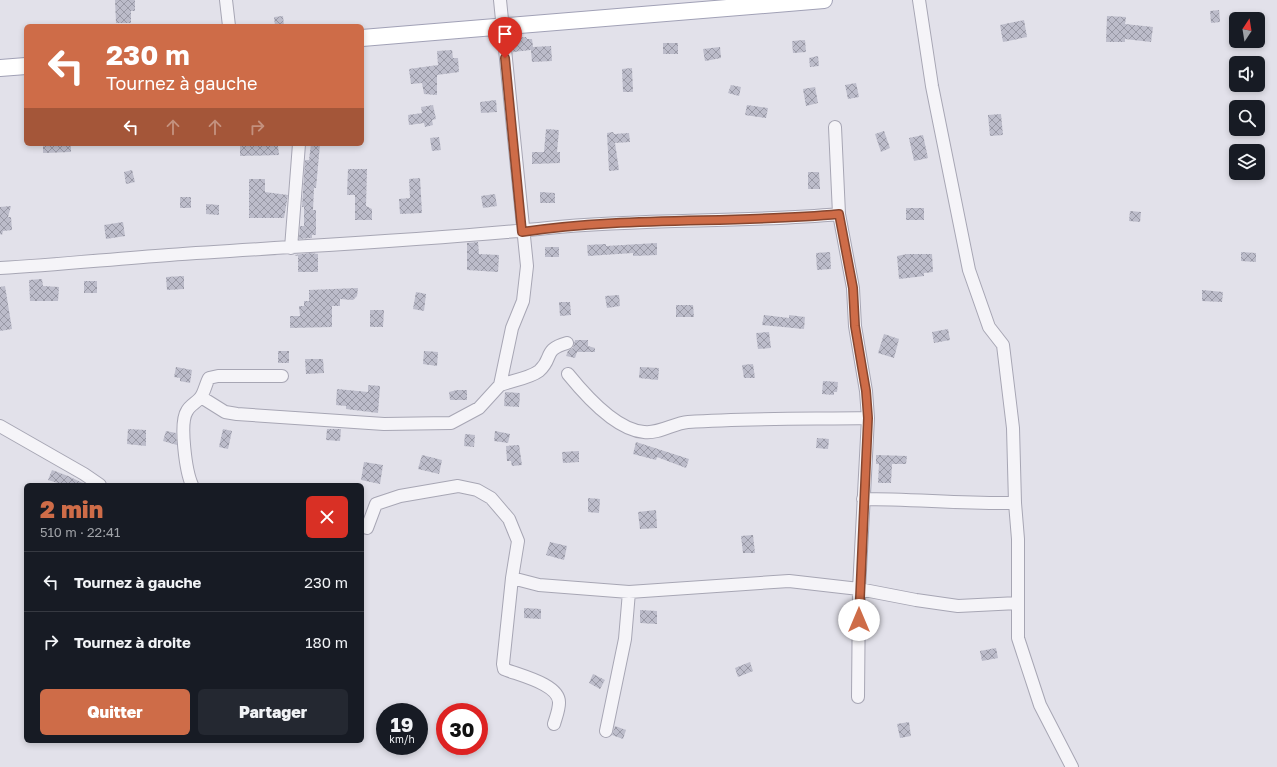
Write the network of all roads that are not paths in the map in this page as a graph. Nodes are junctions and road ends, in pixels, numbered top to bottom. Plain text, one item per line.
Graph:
1 (226, 0) edge
2 (500, 0) edge
3 (824, 0) edge
4 (919, 0) edge
5 (229, 24) edge
6 (502, 26) junction
7 (364, 38) edge
8 (24, 66) edge
9 (0, 68) edge
10 (835, 127) dead end
11 (299, 146) edge
12 (839, 214) junction
13 (522, 232) junction
14 (291, 248) junction
15 (0, 268) edge
16 (566, 343) dead end
17 (568, 374) dead end
18 (282, 376) dead end
19 (500, 385) junction
20 (201, 398) junction
21 (868, 418) junction
22 (0, 426) edge
23 (97, 483) edge
24 (191, 483) edge
25 (863, 499) junction
26 (1015, 503) junction
27 (367, 528) dead end
28 (512, 578) junction
29 (859, 589) junction
30 (629, 592) junction
31 (1018, 603) junction
32 (858, 697) dead end
33 (554, 724) dead end
34 (606, 731) dead end
35 (1072, 767) edge

1 - 5 street
2 - 6 street
3 - 6 main road
4 - 26 street
6 - 7 main road
6 - 13 street
8 - 9 main road
10 - 12 street
11 - 14 street
12 - 13 street
12 - 21 street
13 - 14 street
13 - 19 street
14 - 15 street
16 - 19 street
17 - 21 street
18 - 20 street
19 - 20 street
20 - 24 street
21 - 25 street
22 - 23 street
25 - 26 street
25 - 29 street
26 - 31 street
27 - 28 street
28 - 30 street
28 - 33 street
29 - 30 street
29 - 31 street
29 - 32 street
30 - 34 street
31 - 35 street

